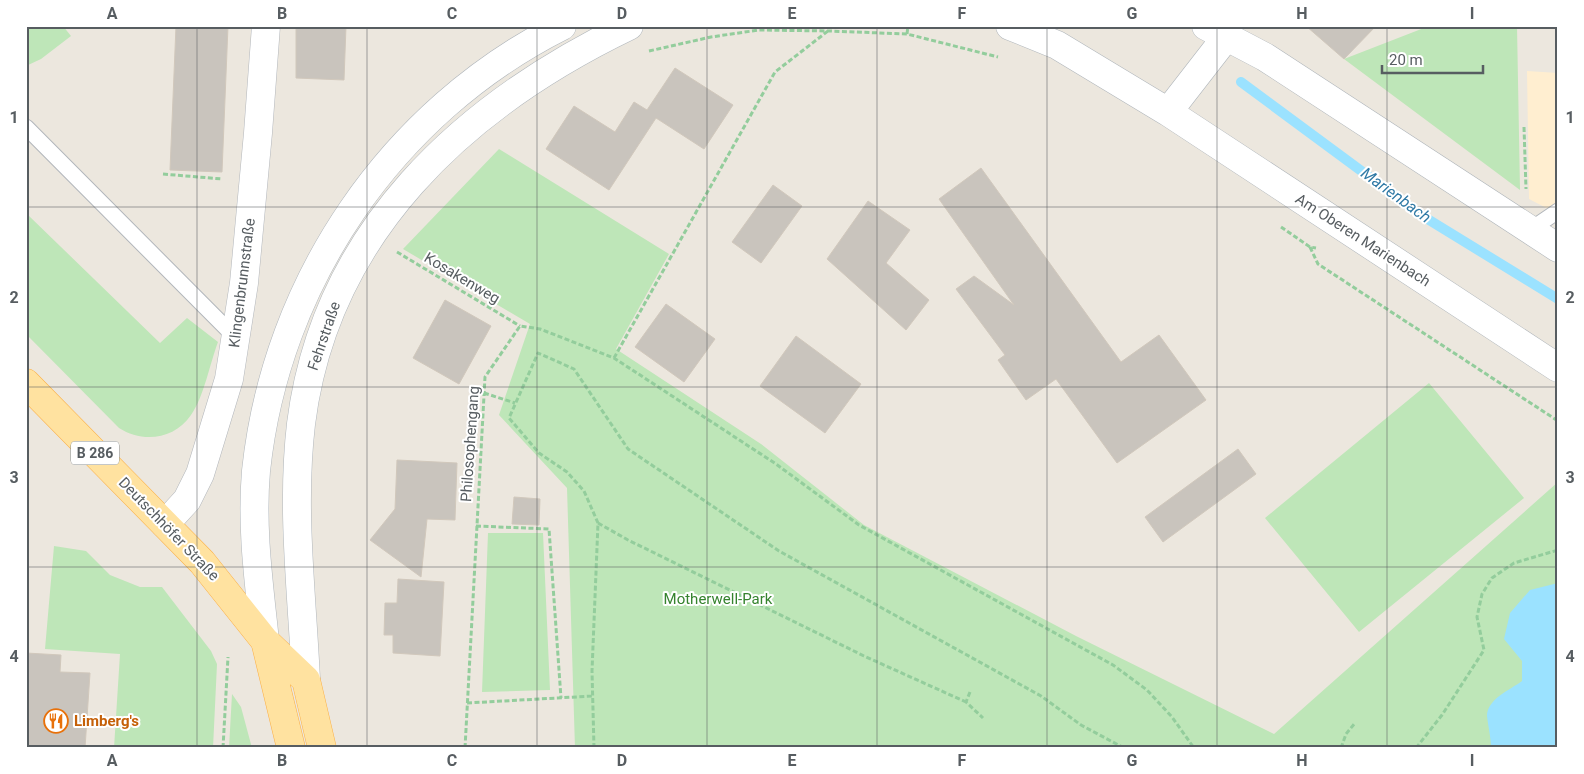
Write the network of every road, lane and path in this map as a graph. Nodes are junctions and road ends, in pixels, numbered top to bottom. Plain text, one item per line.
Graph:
1 (266, 26) edge
2 (562, 26) edge
3 (629, 26) edge
4 (908, 26) edge
5 (1010, 26) edge
6 (1225, 29) edge
7 (829, 31) junction
8 (907, 34) junction
9 (642, 54) dead end
10 (1004, 59) dead end
11 (1168, 112) junction
12 (1524, 126) dead end
13 (26, 127) edge
14 (163, 174) dead end
15 (253, 189) junction
16 (1526, 193) dead end
17 (1558, 211) edge
18 (1274, 221) dead end
19 (1530, 230) junction
20 (1558, 248) edge
21 (392, 249) dead end
22 (520, 326) junction
23 (236, 338) junction
24 (614, 358) junction
25 (1558, 368) edge
26 (26, 383) edge
27 (484, 393) junction
28 (514, 403) junction
29 (1558, 422) edge
30 (598, 523) junction
31 (165, 524) junction
32 (476, 526) junction
33 (1558, 550) edge
34 (265, 641) junction
35 (228, 657) dead end
36 (306, 680) junction
37 (970, 692) dead end
38 (593, 696) junction
39 (561, 698) junction
40 (966, 702) junction
41 (467, 704) junction
42 (983, 718) dead end
43 (1355, 723) dead end
44 (224, 748) edge
45 (292, 748) edge
46 (322, 748) edge
47 (465, 748) edge
48 (594, 748) edge
49 (1124, 748) edge
50 (1194, 748) edge
51 (1341, 748) edge
52 (1416, 748) edge

1 - 15 main road, Klingenbrunnstraße
2 - 34 main road
3 - 36 main road, Fehrstraße
4 - 8 path
5 - 11 main road, Am Oberen Marienbach
6 - 11 main road
6 - 19 main road
7 - 8 path
7 - 9 path
7 - 24 path
8 - 10 path
11 - 25 main road, Am Oberen Marienbach
12 - 16 path
13 - 23 lane
14 - 15 path
15 - 23 main road, Klingenbrunnstraße
17 - 19 lane
18 - 29 path
19 - 20 main road
21 - 22 path, Kosakenweg
22 - 24 path
22 - 27 path, Philosophengang
23 - 31 main road, Klingenbrunnstraße
24 - 50 path
26 - 31 main road, Deutschhöfer Straße / B 286
27 - 28 path
27 - 32 path, Philosophengang
28 - 30 path
28 - 49 path
30 - 38 path
30 - 40 path
31 - 34 main road, Deutschhöfer Straße / B 286
32 - 39 path
32 - 41 path, Philosophengang
33 - 52 path
34 - 36 main road, Deutschhöfer Straße / B 286
34 - 45 main road, B 286
35 - 44 path
36 - 46 main road, Fehrstraße
37 - 40 path
38 - 39 path
38 - 48 path
39 - 41 path
40 - 42 path
41 - 47 path, Philosophengang
43 - 51 path

